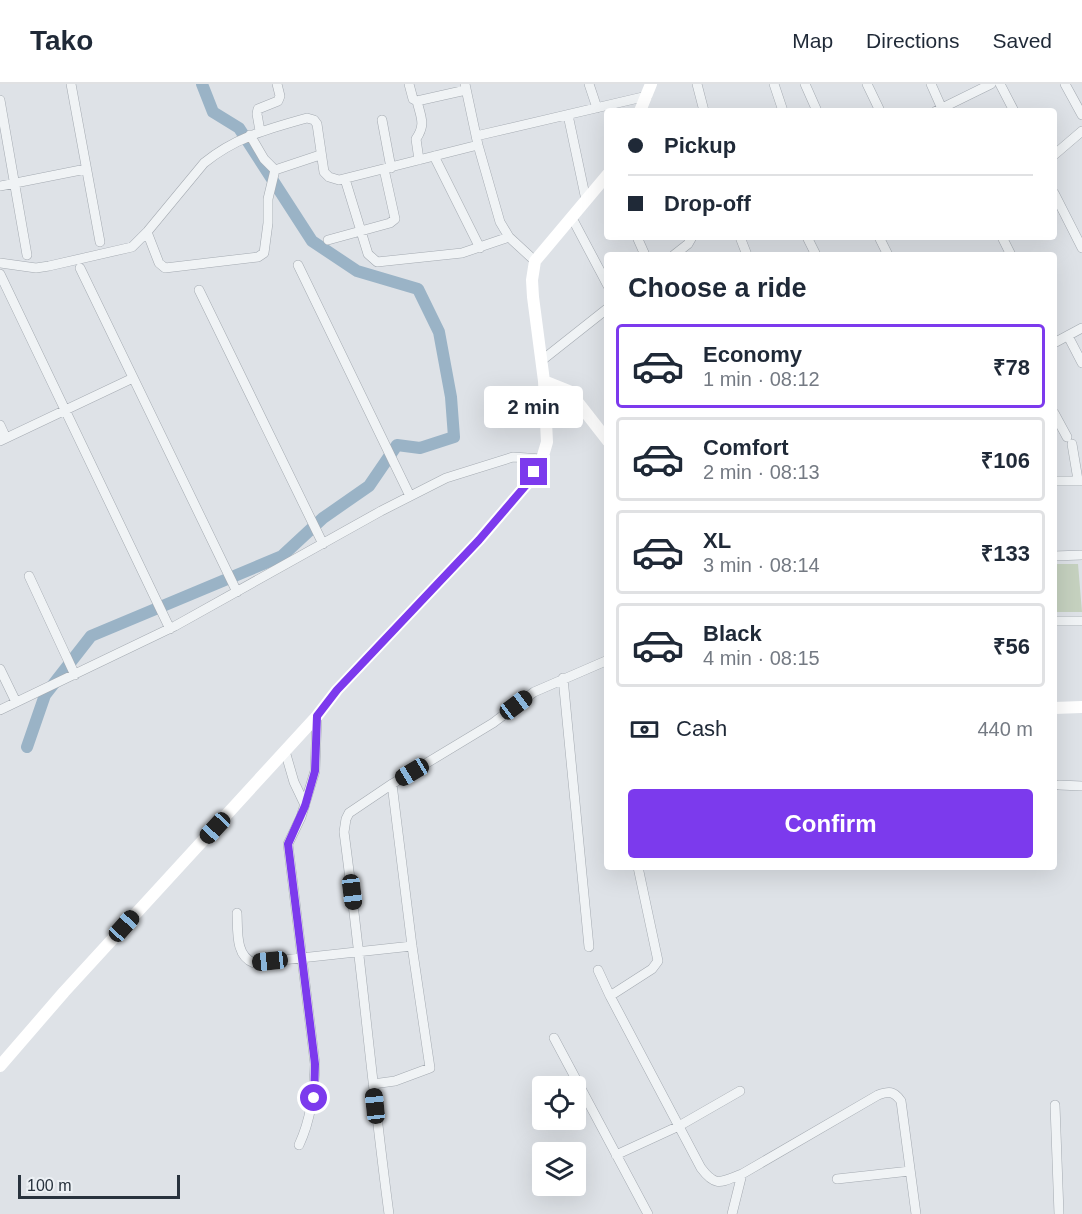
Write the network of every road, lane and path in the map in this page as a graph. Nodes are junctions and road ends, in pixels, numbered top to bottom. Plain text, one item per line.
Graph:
1 (71, 84) edge
2 (277, 84) edge
3 (409, 84) edge
4 (589, 84) edge
5 (651, 84) edge
6 (697, 84) edge
7 (774, 84) edge
8 (806, 84) edge
9 (867, 84) edge
10 (931, 84) edge
11 (991, 84) edge
12 (1000, 84) edge
13 (1065, 84) edge
14 (465, 87) edge
15 (647, 96) junction
16 (0, 100) edge
17 (417, 101) junction
18 (597, 108) junction
19 (641, 108) edge
20 (703, 108) edge
21 (782, 108) edge
22 (817, 108) edge
23 (879, 108) edge
24 (939, 108) edge
25 (944, 108) edge
26 (1012, 108) edge
27 (568, 115) junction
28 (1082, 115) edge
29 (382, 120) dead end
30 (260, 131) junction
31 (1082, 131) edge
32 (250, 135) junction
33 (477, 140) junction
34 (1057, 152) edge
35 (320, 155) junction
36 (434, 156) junction
37 (419, 160) junction
38 (387, 168) junction
39 (86, 169) junction
40 (275, 171) junction
41 (345, 179) junction
42 (604, 179) edge
43 (15, 184) junction
44 (0, 186) edge
45 (1057, 199) edge
46 (586, 200) junction
47 (572, 218) junction
48 (361, 231) junction
49 (147, 232) junction
50 (509, 237) junction
51 (328, 240) dead end
52 (690, 240) edge
53 (100, 242) dead end
54 (480, 248) junction
55 (1082, 248) edge
56 (678, 252) edge
57 (27, 255) dead end
58 (535, 261) junction
59 (0, 263) edge
60 (298, 265) dead end
61 (80, 268) dead end
62 (0, 274) edge
63 (604, 278) edge
64 (199, 290) dead end
65 (604, 311) edge
66 (1082, 328) edge
67 (1068, 336) junction
68 (1057, 342) edge
69 (542, 361) junction
70 (1082, 363) edge
71 (133, 378) junction
72 (544, 381) junction
73 (65, 410) junction
74 (1057, 418) edge
75 (0, 425) edge
76 (604, 436) edge
77 (3, 440) edge
78 (542, 459) junction
79 (1057, 481) edge
80 (1080, 481) edge
81 (410, 496) junction
82 (323, 544) junction
83 (1082, 555) edge
84 (1057, 556) edge
85 (29, 576) dead end
86 (237, 592) junction
87 (1057, 621) edge
88 (1082, 621) edge
89 (170, 628) junction
90 (604, 662) edge
91 (0, 669) edge
92 (75, 675) junction
93 (563, 678) junction
94 (16, 702) junction
95 (1082, 706) edge
96 (1057, 708) edge
97 (0, 710) edge
98 (317, 716) junction
99 (285, 751) junction
100 (392, 784) junction
101 (1059, 785) dead end
102 (1082, 786) edge
103 (305, 806) junction
104 (639, 870) edge
105 (237, 913) dead end
106 (412, 946) junction
107 (590, 947) dead end
108 (360, 952) junction
109 (303, 957) junction
110 (598, 970) dead end
111 (610, 996) junction
112 (554, 1038) dead end
113 (0, 1066) edge
114 (373, 1084) junction
115 (740, 1091) dead end
116 (1055, 1105) dead end
117 (679, 1126) junction
118 (299, 1145) dead end
119 (616, 1155) junction
120 (910, 1171) junction
121 (742, 1174) junction
122 (837, 1179) dead end
123 (389, 1214) edge
124 (648, 1214) edge
125 (732, 1214) edge
126 (916, 1214) edge
127 (1059, 1214) edge

1 - 39 street
2 - 30 street
3 - 17 street
4 - 18 street
5 - 15 street
6 - 20 street
7 - 21 street
8 - 22 street
9 - 23 street
10 - 24 street
11 - 25 street
12 - 26 street
13 - 28 street
14 - 17 street
14 - 33 street
15 - 18 street
15 - 19 street
16 - 43 street
17 - 37 street
18 - 27 street
27 - 33 street
27 - 46 street
29 - 38 street
30 - 32 street
30 - 35 street
31 - 34 street
32 - 40 street
32 - 49 street
33 - 36 street
33 - 50 street
35 - 40 street
35 - 41 street
36 - 37 street
36 - 54 street
37 - 38 street
38 - 41 street
38 - 48 street
39 - 43 street
39 - 53 street
40 - 49 street
41 - 48 street
42 - 46 street
43 - 44 street
43 - 57 street
45 - 55 street
46 - 47 street
47 - 58 street
47 - 63 street
48 - 51 street
48 - 54 street
49 - 59 street
50 - 54 street
50 - 58 street
52 - 56 street
58 - 69 street
60 - 81 street
61 - 71 street
62 - 73 street
64 - 82 street
65 - 69 street
66 - 67 street
67 - 68 street
67 - 70 street
69 - 72 street
71 - 73 street
71 - 86 street
72 - 76 street
72 - 78 street
73 - 77 street
73 - 89 street
74 - 80 street
75 - 77 street
78 - 81 street
78 - 98 street
79 - 80 street
81 - 82 street
82 - 86 street
83 - 84 street
85 - 92 street
86 - 89 street
87 - 88 street
89 - 92 street
90 - 93 street
91 - 94 street
92 - 94 street
93 - 100 street
93 - 107 street
94 - 97 street
95 - 96 street
98 - 99 street
98 - 103 street
99 - 103 street
99 - 113 street
100 - 106 street
100 - 108 street
101 - 102 street
103 - 109 street
104 - 111 street
105 - 109 street
106 - 108 street
106 - 114 street
108 - 109 street
108 - 114 street
109 - 118 street
110 - 111 street
111 - 117 street
112 - 119 street
114 - 123 street
115 - 117 street
116 - 127 street
117 - 119 street
117 - 121 street
119 - 124 street
120 - 121 street
120 - 122 street
120 - 126 street
121 - 125 street

